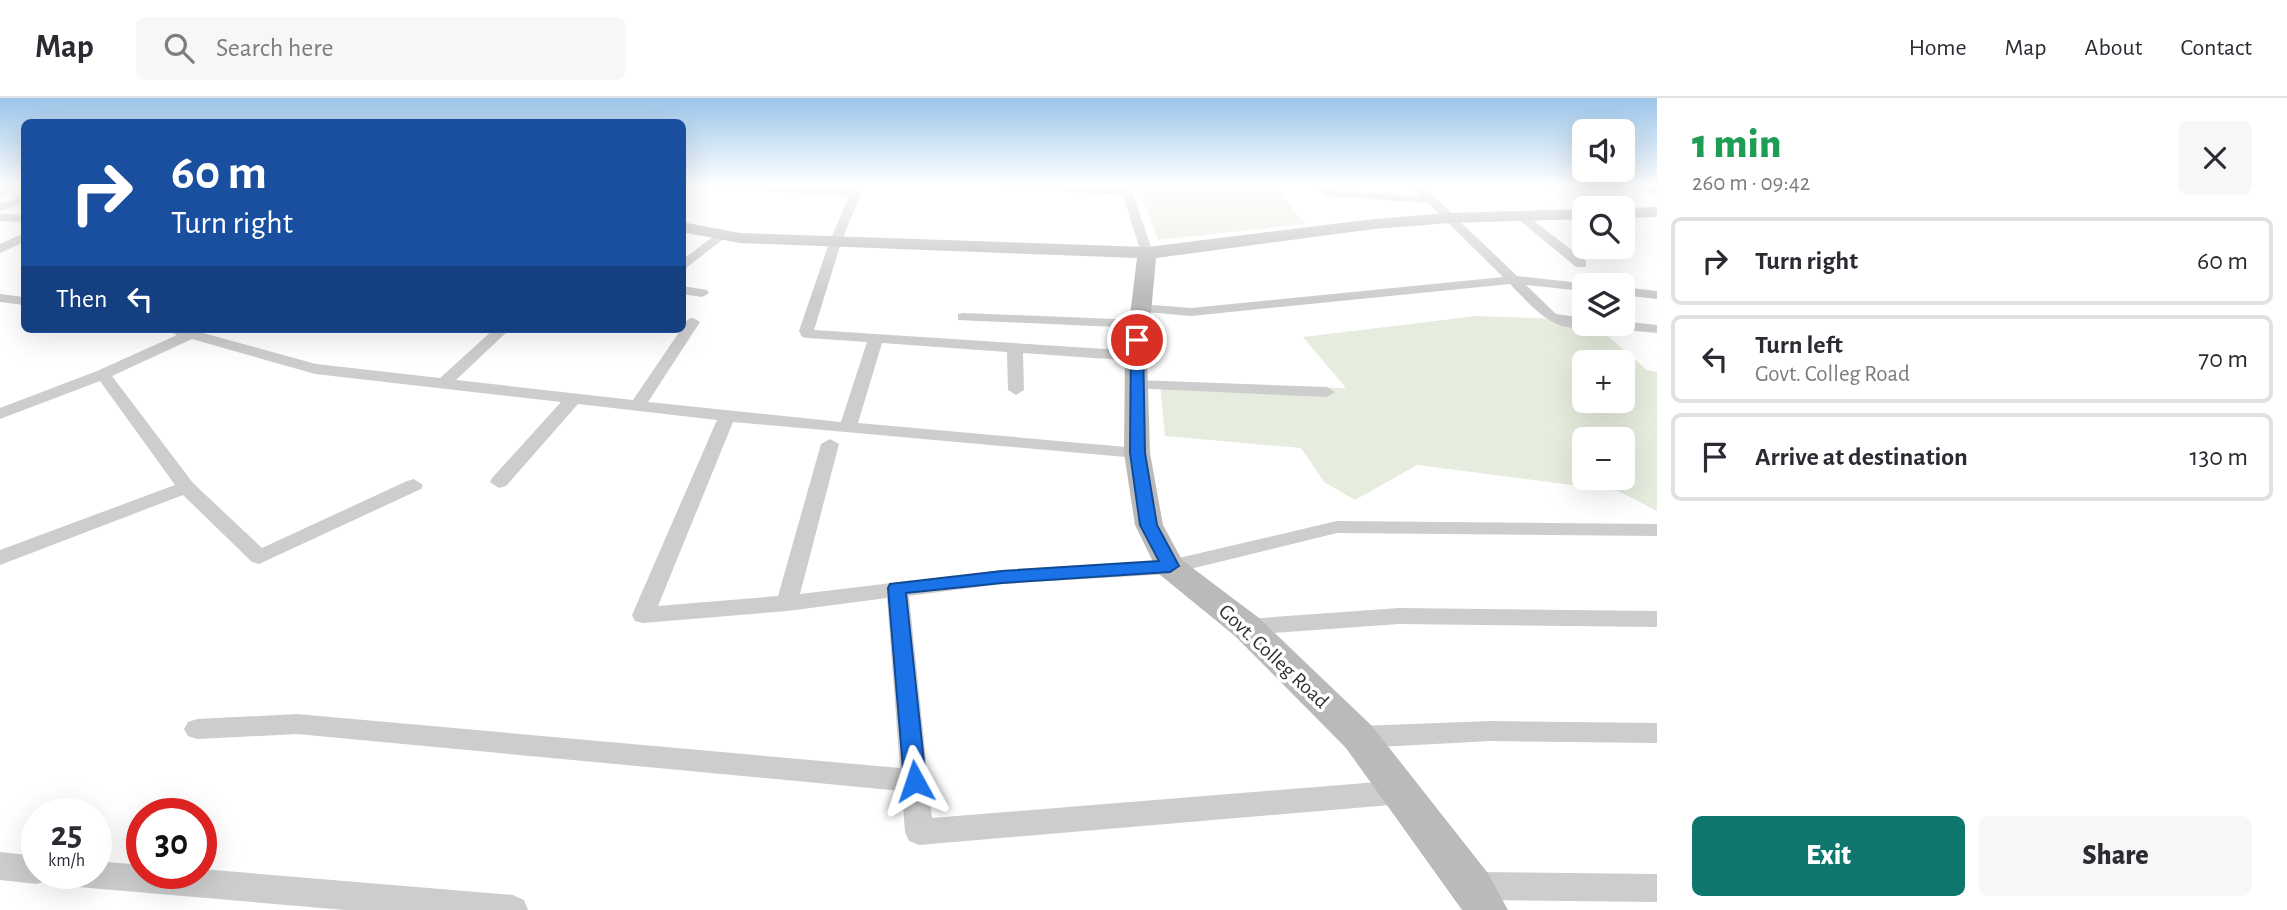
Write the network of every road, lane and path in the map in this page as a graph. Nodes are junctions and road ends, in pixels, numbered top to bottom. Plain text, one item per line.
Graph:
1 (844, 223) edge
2 (1137, 223) edge
3 (1388, 223) edge
4 (1454, 223) edge
5 (1530, 223) edge
6 (686, 228) edge
7 (722, 234) junction
8 (21, 238) edge
9 (835, 243) junction
10 (0, 249) edge
11 (1147, 253) junction
12 (686, 264) edge
13 (1581, 264) dead end
14 (1514, 280) junction
15 (1572, 286) edge
16 (686, 291) edge
17 (1635, 292) edge
18 (702, 293) dead end
19 (1657, 295) edge
20 (0, 298) edge
21 (21, 302) edge
22 (1139, 316) junction
23 (963, 317) dead end
24 (1572, 321) edge
25 (694, 322) dead end
26 (1635, 326) edge
27 (1657, 328) edge
28 (187, 333) edge
29 (203, 333) edge
30 (499, 333) edge
31 (195, 335) junction
32 (876, 339) junction
33 (1015, 348) junction
34 (1136, 370) junction
35 (103, 374) junction
36 (442, 385) junction
37 (1016, 390) dead end
38 (1326, 392) dead end
39 (573, 400) junction
40 (637, 406) junction
41 (0, 414) edge
42 (727, 416) junction
43 (848, 428) junction
44 (830, 444) dead end
45 (1137, 453) junction
46 (499, 482) dead end
47 (414, 485) dead end
48 (186, 487) junction
49 (1657, 530) edge
50 (0, 558) edge
51 (1170, 566) junction
52 (897, 588) junction
53 (787, 603) junction
54 (1657, 619) edge
55 (1247, 626) junction
56 (197, 729) dead end
57 (1657, 733) edge
58 (1359, 737) junction
59 (915, 781) junction
60 (1402, 792) junction
61 (0, 866) edge
62 (21, 868) edge
63 (112, 876) edge
64 (1657, 888) edge
65 (1479, 898) edge
66 (513, 910) edge

1 - 9 street
2 - 11 street
3 - 11 main road
4 - 14 street
5 - 13 street
6 - 7 main road
7 - 9 main road
7 - 12 street
8 - 10 street
9 - 11 main road
9 - 32 street
11 - 22 main road, Govt. Colleg Road
14 - 15 street
14 - 22 street
14 - 24 street
16 - 18 street
17 - 19 street
20 - 21 street
22 - 23 street
22 - 34 main road, Govt. Colleg Road
25 - 40 street
26 - 27 street
28 - 31 street
29 - 31 street
30 - 36 street
31 - 35 street
31 - 36 street
32 - 33 street
32 - 43 street
33 - 34 street
33 - 37 street
34 - 38 street
34 - 45 main road, Govt. Colleg Road
35 - 41 street
35 - 48 street
36 - 39 street
39 - 40 street
39 - 46 street
40 - 42 street
42 - 43 street
42 - 53 street
43 - 45 street
44 - 53 street
45 - 51 main road, Govt. Colleg Road
47 - 48 street
48 - 50 street
49 - 51 street
51 - 52 street
51 - 55 main road, Govt. Colleg Road
52 - 53 street
52 - 59 street
54 - 55 street
55 - 58 main road, Govt. Colleg Road
56 - 59 street
57 - 58 street
58 - 60 main road, Govt. Colleg Road
59 - 60 street
60 - 65 main road, Govt. Colleg Road
61 - 62 street
63 - 66 street
64 - 65 street

